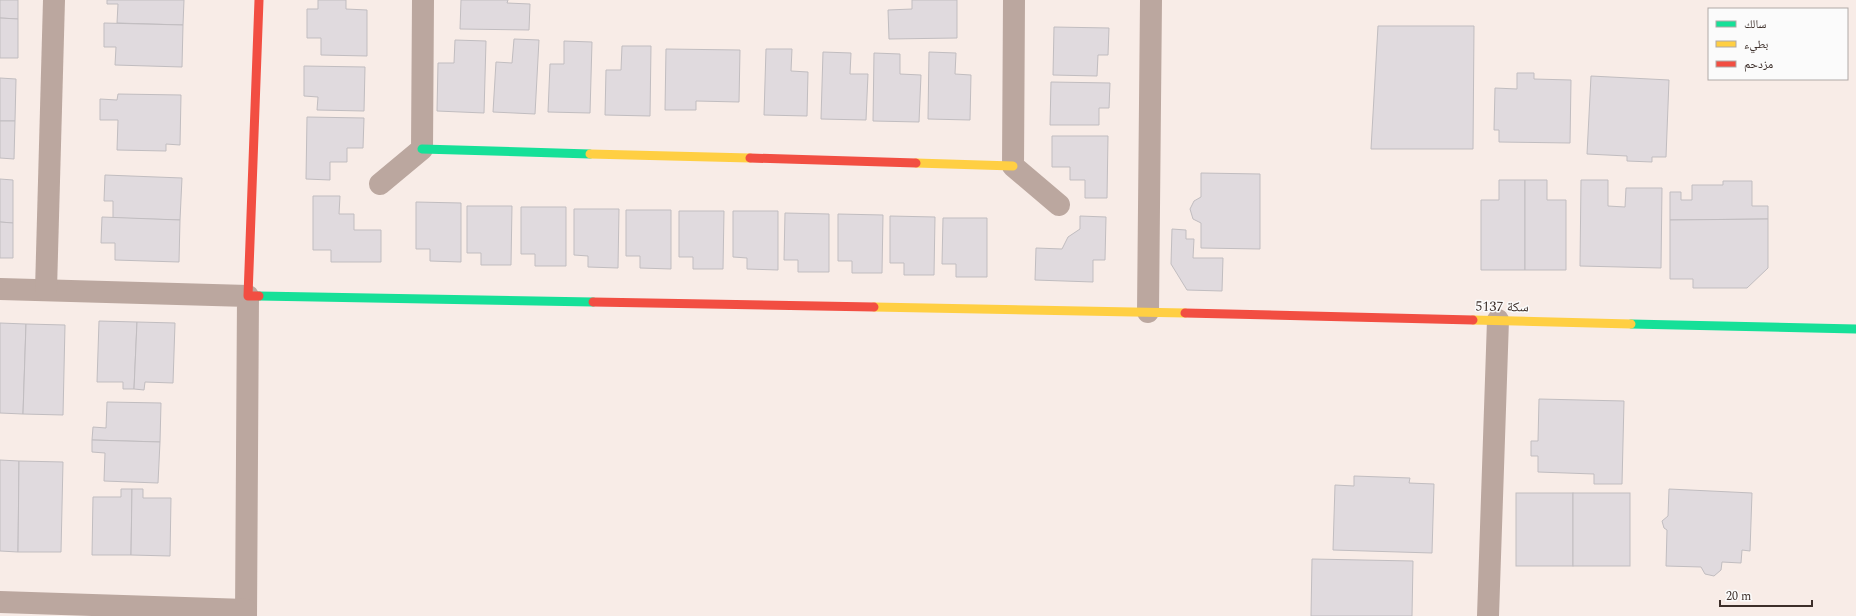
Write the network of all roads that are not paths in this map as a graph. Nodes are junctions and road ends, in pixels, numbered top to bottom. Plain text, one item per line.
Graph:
1 (54, 0) edge
2 (259, 0) edge
3 (423, 0) edge
4 (1014, 0) edge
5 (1151, 0) edge
6 (422, 149) junction
7 (1013, 166) junction
8 (380, 184) dead end
9 (1059, 205) dead end
10 (0, 289) edge
11 (46, 290) junction
12 (248, 296) junction
13 (1148, 312) junction
14 (1498, 320) junction
15 (1856, 329) edge
16 (0, 602) edge
17 (246, 613) edge
18 (1488, 616) edge

1 - 11 street
2 - 12 street
3 - 6 street
4 - 7 street
5 - 13 street
6 - 7 street
6 - 8 street
7 - 9 street
10 - 11 street
11 - 12 street
12 - 13 street, سكة 5137
12 - 17 street
13 - 14 street, سكة 5137
14 - 15 street, سكة 5137
14 - 18 street
16 - 17 street

